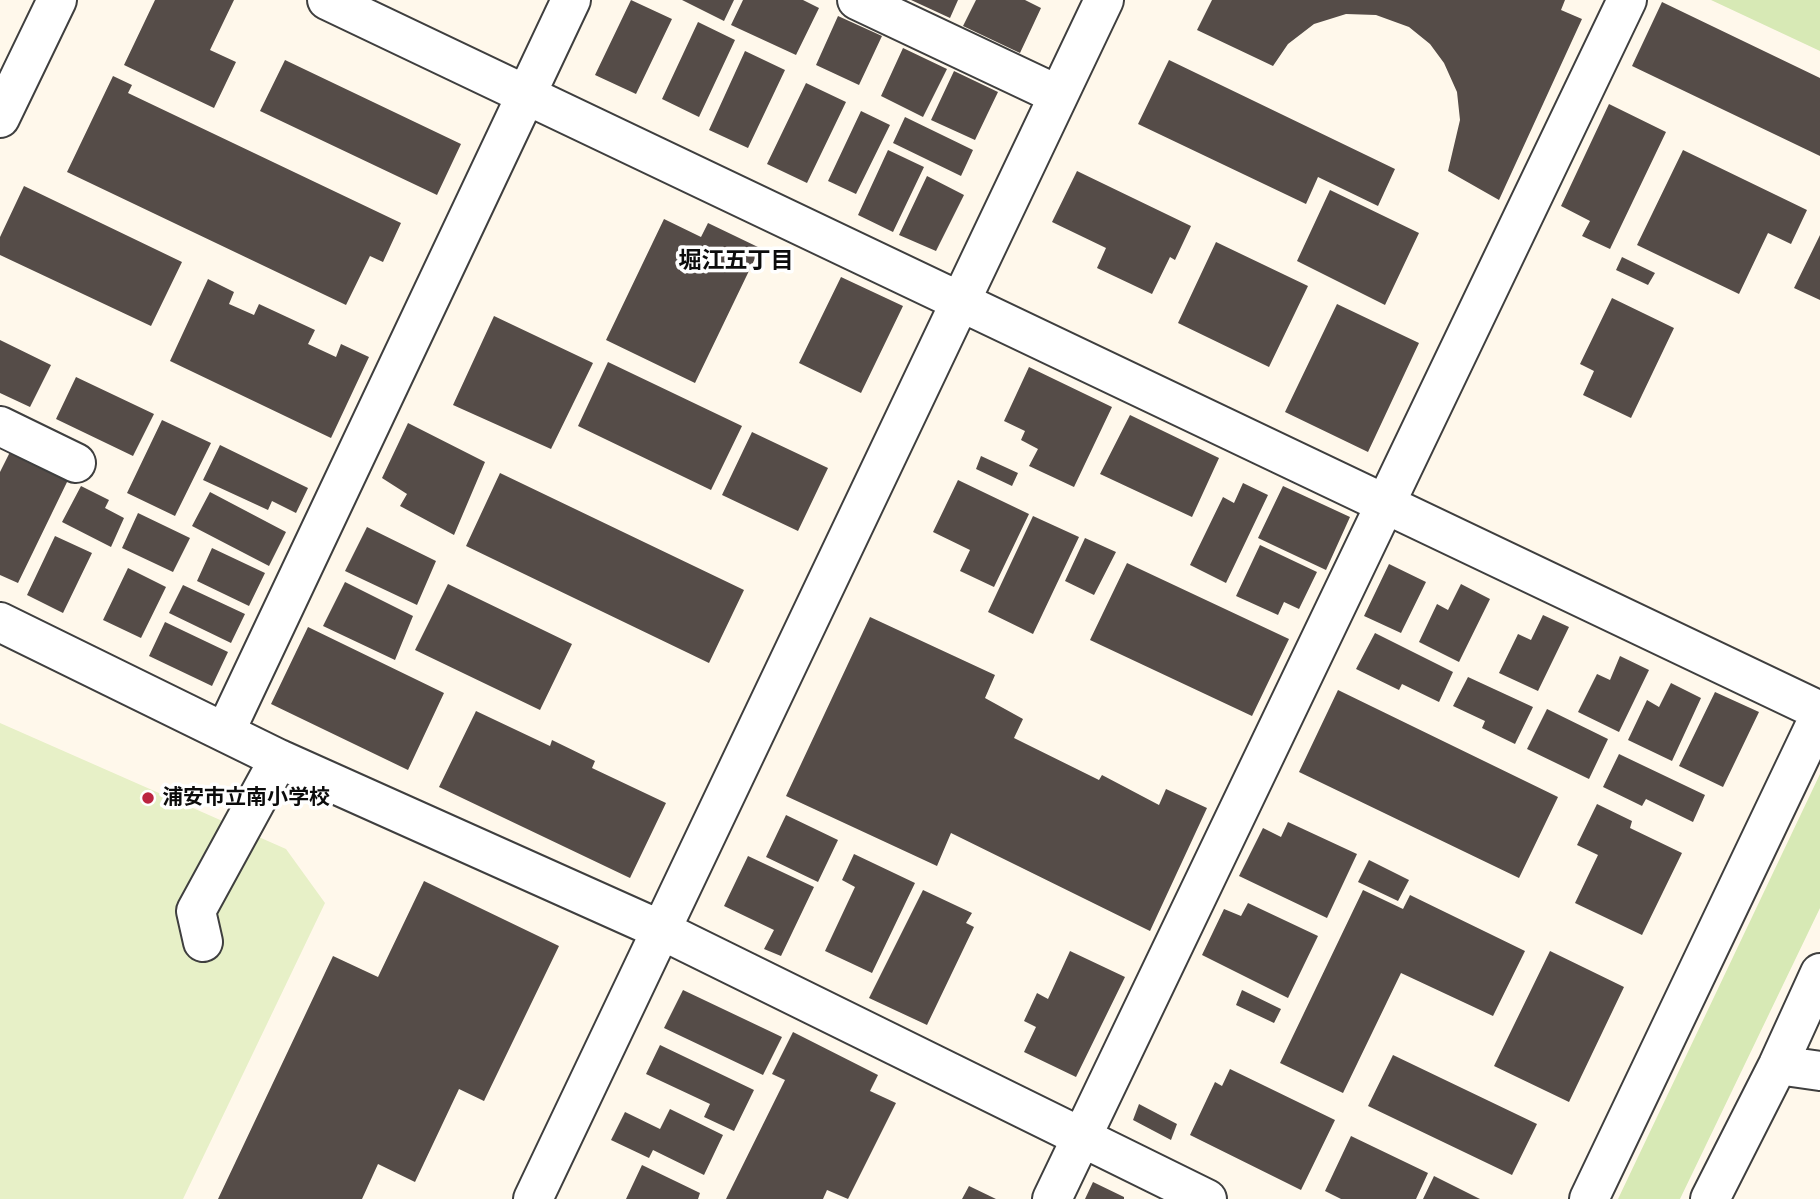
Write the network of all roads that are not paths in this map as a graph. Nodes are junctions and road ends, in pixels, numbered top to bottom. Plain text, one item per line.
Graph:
1 (57, 0) edge
2 (327, 0) edge
3 (571, 0) edge
4 (857, 0) edge
5 (1104, 0) edge
6 (1627, 0) edge
7 (525, 95) junction
8 (1058, 95) junction
9 (0, 118) edge
10 (961, 302) junction
11 (0, 426) edge
12 (76, 463) dead end
13 (1385, 504) junction
14 (0, 622) edge
15 (1820, 713) edge
16 (225, 732) junction
17 (279, 759) junction
18 (663, 931) junction
19 (203, 942) dead end
20 (1820, 973) edge
21 (1778, 1065) junction
22 (1820, 1071) edge
23 (1081, 1139) junction
24 (533, 1199) edge
25 (1052, 1199) edge
26 (1207, 1199) edge
27 (1589, 1199) edge
28 (1710, 1199) edge

1 - 9 street
2 - 7 street
3 - 7 street
4 - 8 street
5 - 8 street
6 - 13 street
7 - 10 street
7 - 16 street
8 - 10 street
10 - 13 street
10 - 18 street
11 - 12 street
13 - 15 street
13 - 23 street
14 - 16 street
15 - 27 street
16 - 17 street
17 - 18 street
17 - 19 street
18 - 23 street
18 - 24 street
20 - 21 street
21 - 22 street
21 - 28 street
23 - 25 street
23 - 26 street

